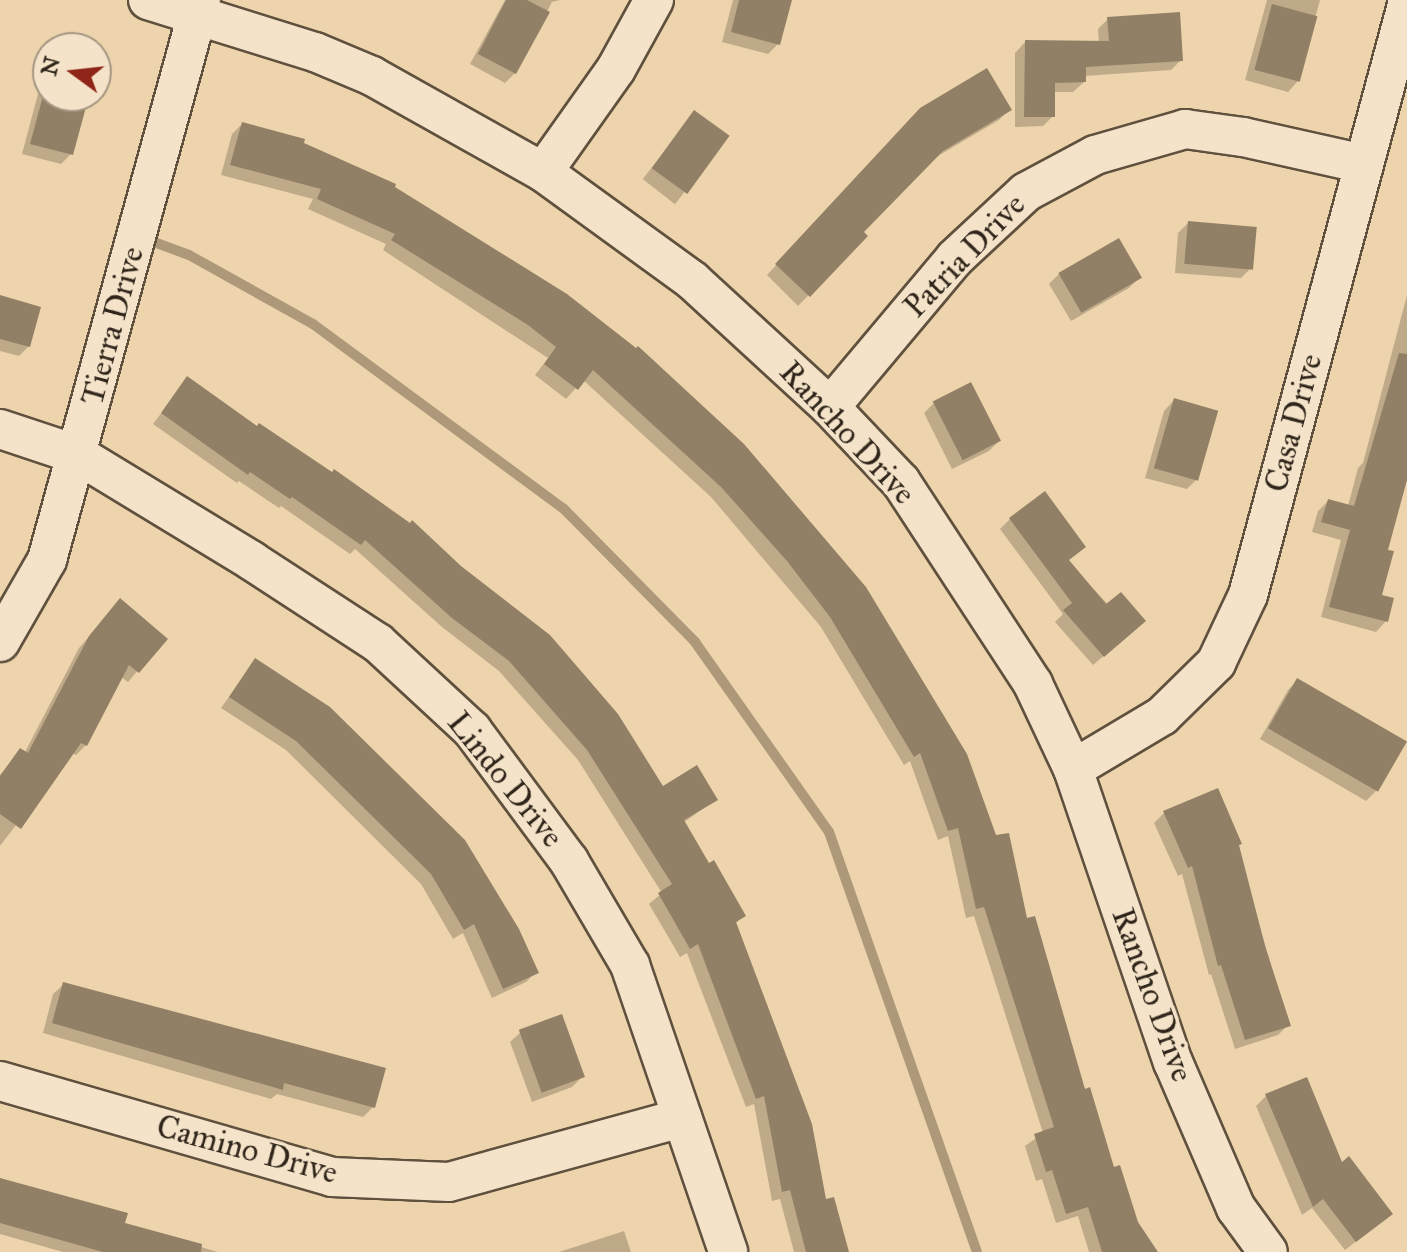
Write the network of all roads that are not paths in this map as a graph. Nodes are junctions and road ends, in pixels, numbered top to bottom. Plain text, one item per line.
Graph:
1 (148, 0) edge
2 (654, 0) edge
3 (1407, 5) edge
4 (200, 7) edge
5 (1364, 164) junction
6 (543, 172) junction
7 (830, 407) junction
8 (0, 429) edge
9 (78, 455) junction
10 (0, 642) edge
11 (1073, 769) junction
12 (0, 1081) edge
13 (682, 1118) junction
14 (728, 1252) edge
15 (1268, 1252) edge

1 - 4 street, Rancho Drive
2 - 6 street
3 - 5 street, Casa Drive
4 - 6 street, Rancho Drive
4 - 9 street, Tierra Drive
5 - 7 street, Patria Drive
5 - 11 street, Casa Drive
6 - 7 street, Rancho Drive
7 - 11 street, Rancho Drive
8 - 9 street, Lindo Drive
9 - 10 street, Tierra Drive
9 - 13 street, Lindo Drive
11 - 15 street, Rancho Drive
12 - 13 street, Camino Drive
13 - 14 street, Lindo Drive

